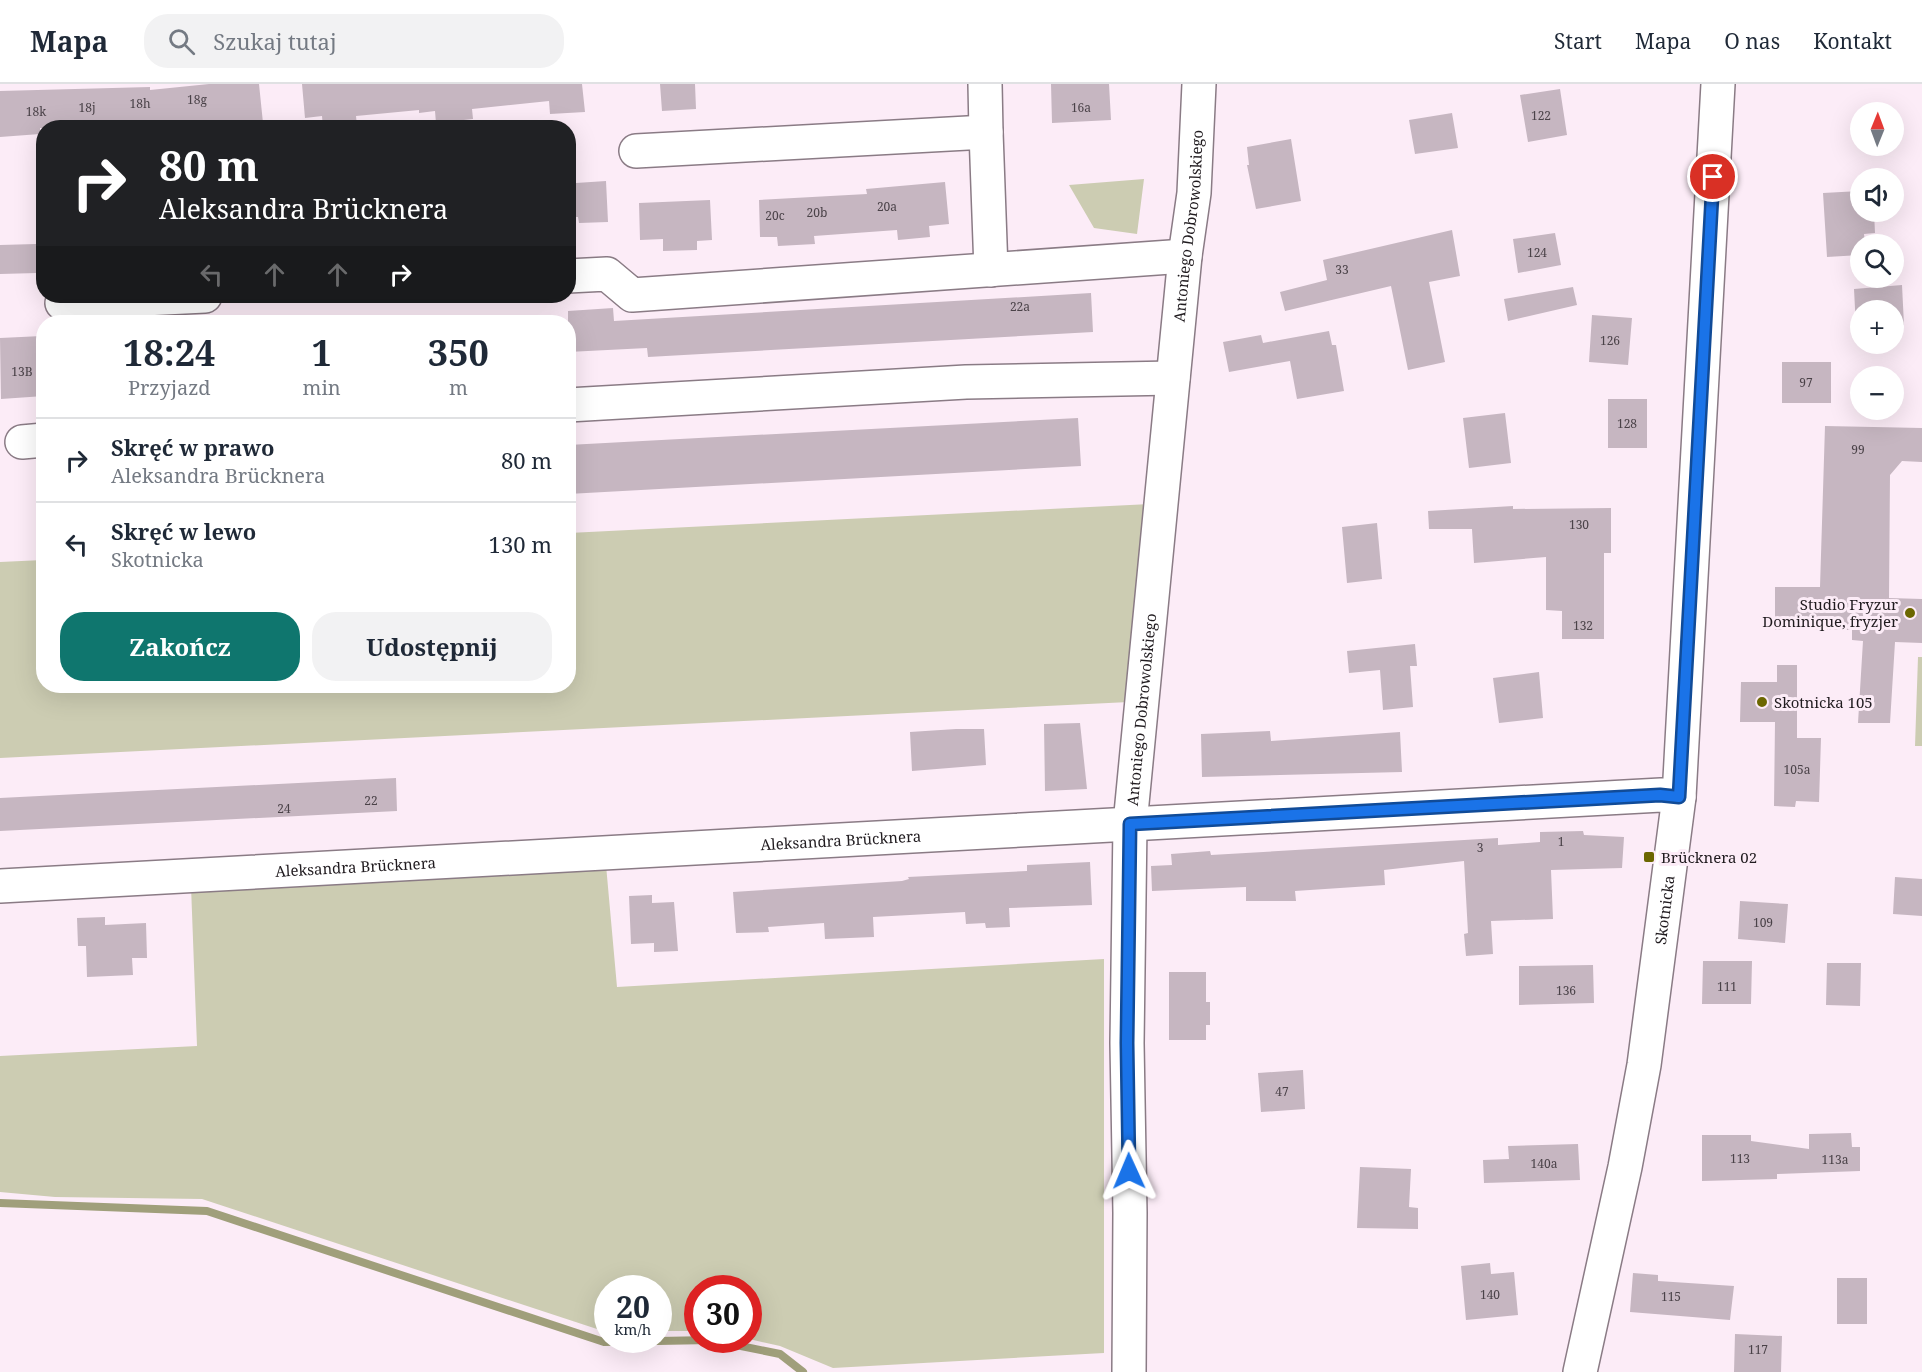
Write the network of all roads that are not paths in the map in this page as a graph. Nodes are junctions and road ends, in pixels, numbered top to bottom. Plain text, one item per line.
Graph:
1 (985, 84) edge
2 (1199, 84) edge
3 (1718, 84) edge
4 (986, 132) junction
5 (636, 151) dead end
6 (1185, 256) junction
7 (991, 270) junction
8 (576, 276) edge
9 (1173, 378) junction
10 (576, 405) edge
11 (1679, 797) junction
12 (1130, 824) junction
13 (0, 886) edge
14 (1129, 1372) edge
15 (1580, 1372) edge

1 - 4 street
2 - 6 street, Antoniego Dobrowolskiego
3 - 11 street, Skotnicka
4 - 5 street
4 - 7 street
6 - 7 street
6 - 9 street, Antoniego Dobrowolskiego
7 - 8 street
9 - 10 street
9 - 12 street, Antoniego Dobrowolskiego
11 - 12 street, Aleksandra Brücknera
11 - 15 street, Skotnicka
12 - 13 street, Aleksandra Brücknera
12 - 14 street, Antoniego Dobrowolskiego

